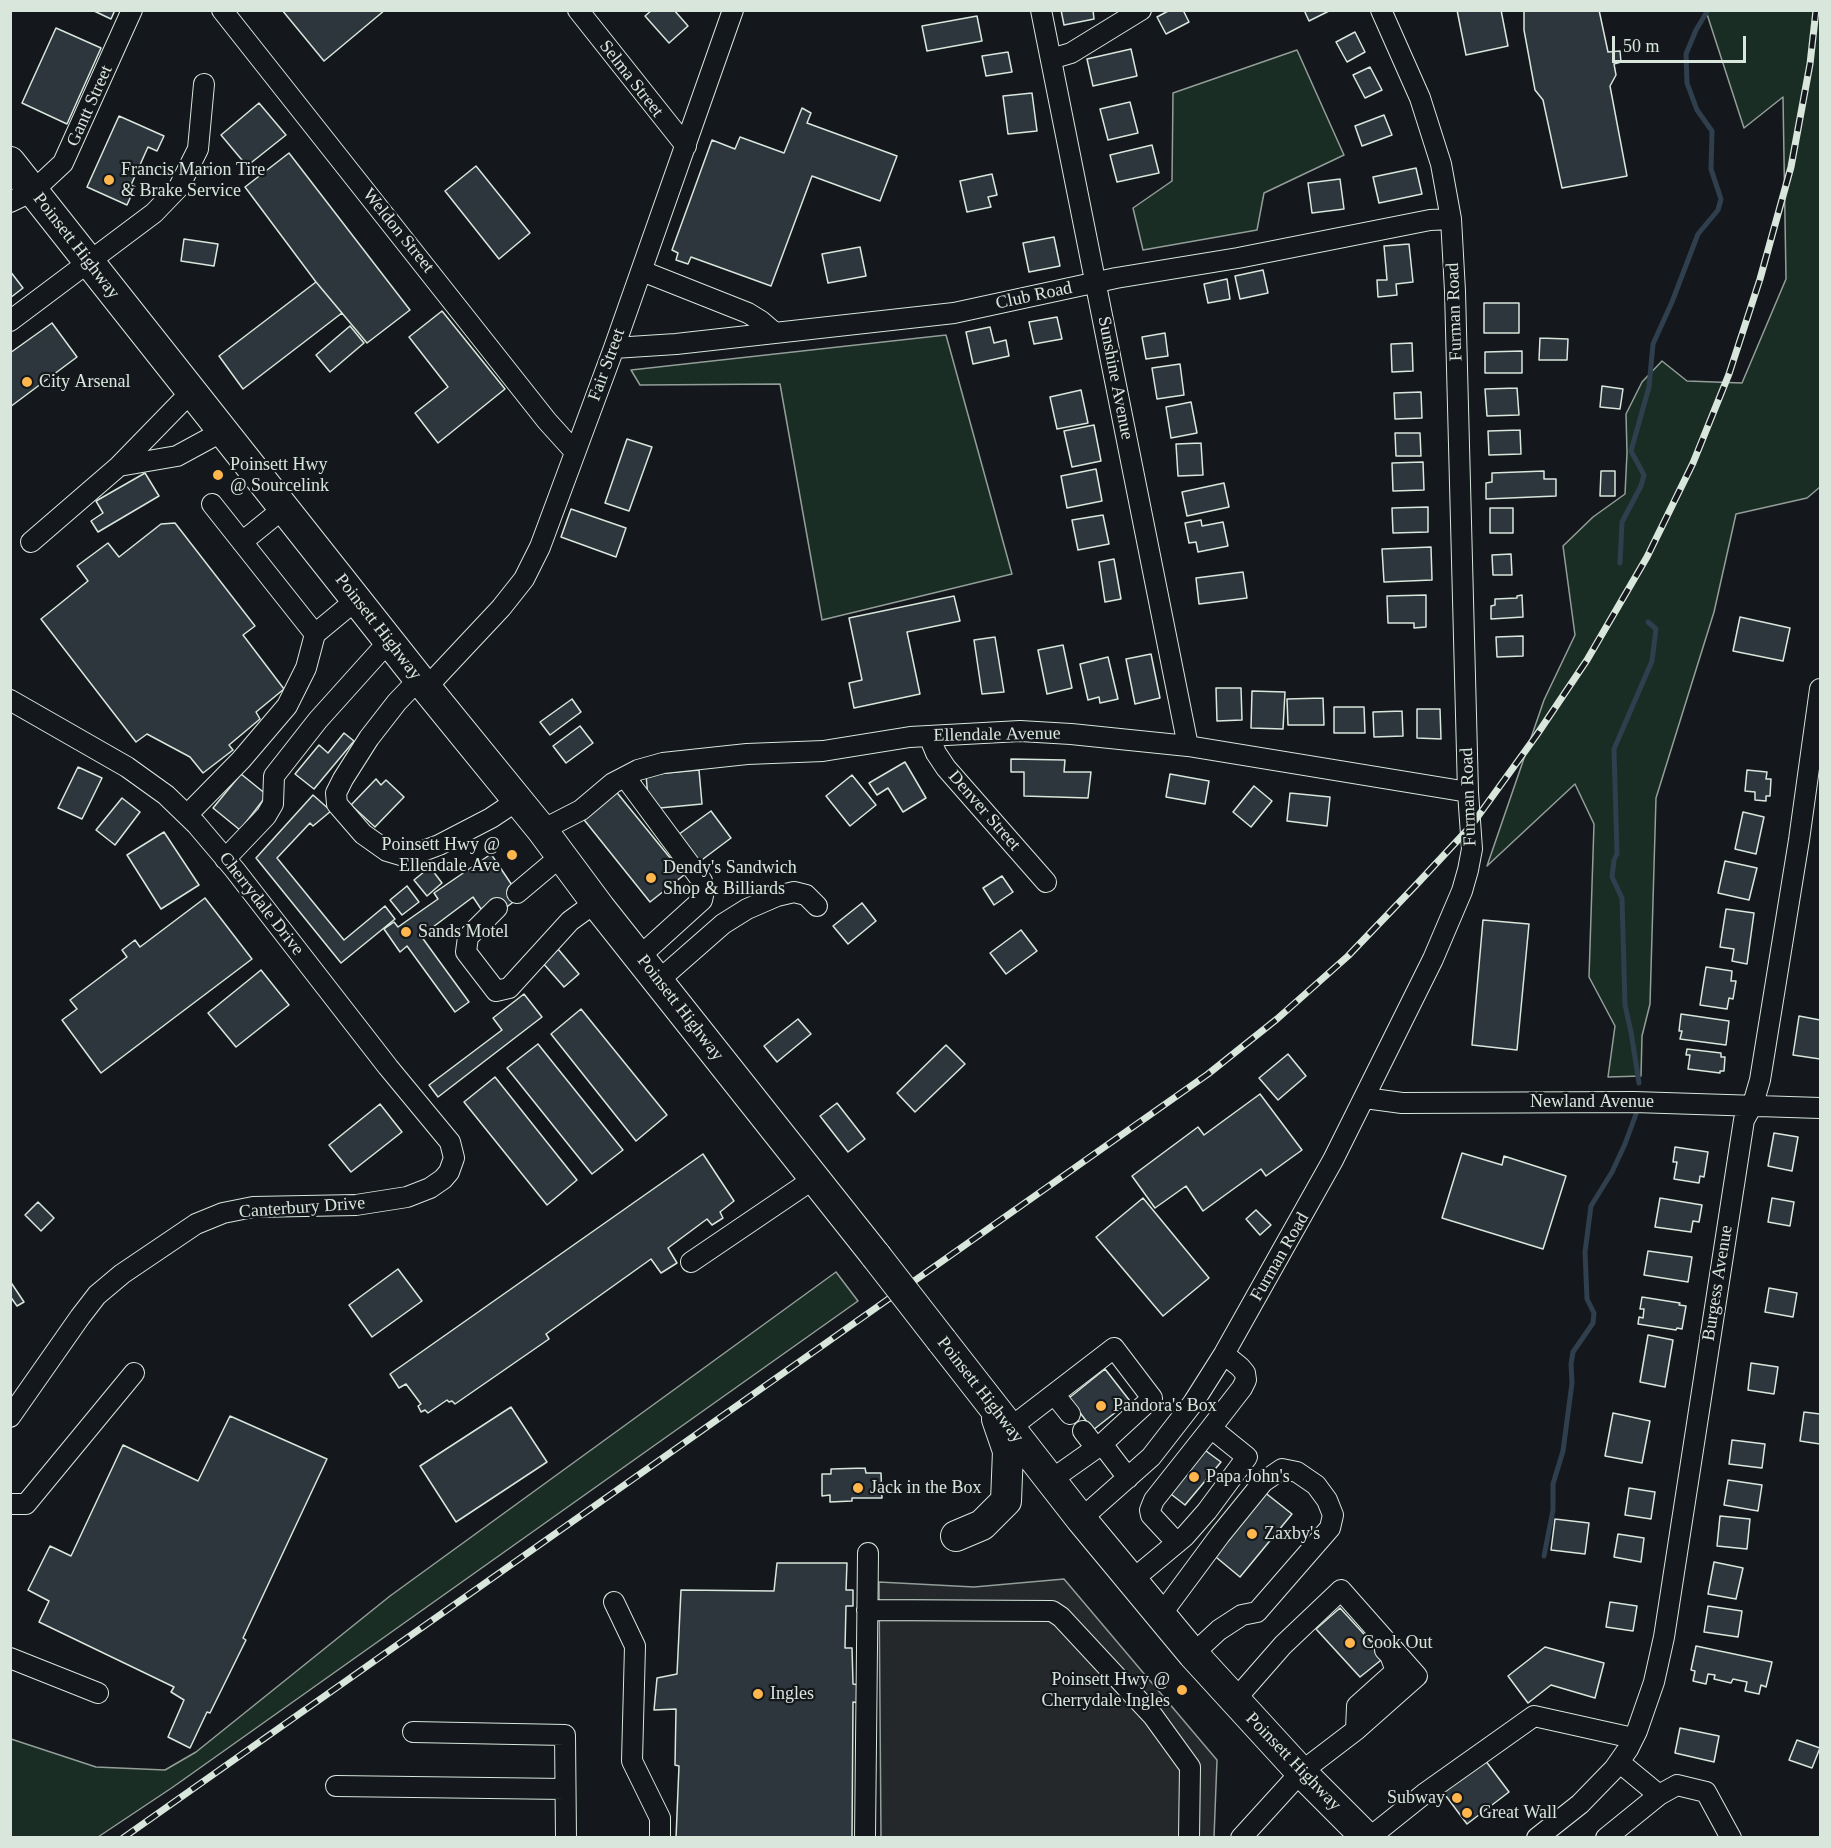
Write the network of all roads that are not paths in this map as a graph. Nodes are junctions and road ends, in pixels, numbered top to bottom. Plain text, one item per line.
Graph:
1 (132, 10) edge
2 (222, 10) edge
3 (578, 10) edge
4 (734, 10) edge
5 (1041, 10) edge
6 (1141, 10) edge
7 (1381, 10) edge
8 (1051, 58) junction
9 (204, 84) dead end
10 (686, 146) junction
11 (10, 162) edge
12 (22, 196) edge
13 (1451, 219) junction
14 (89, 261) junction
15 (642, 271) junction
16 (1096, 283) junction
17 (10, 321) edge
18 (775, 333) junction
19 (614, 348) junction
20 (192, 392) junction
21 (223, 431) junction
22 (574, 452) junction
23 (119, 466) junction
24 (212, 504) dead end
25 (284, 508) junction
26 (31, 542) dead end
27 (242, 542) junction
28 (356, 600) junction
29 (315, 634) junction
30 (389, 641) junction
31 (422, 683) junction
32 (1821, 689) edge
33 (10, 700) edge
34 (929, 736) junction
35 (1188, 746) junction
36 (625, 777) junction
37 (1468, 792) junction
38 (518, 800) junction
39 (187, 815) junction
40 (542, 830) junction
41 (561, 856) junction
42 (225, 859) junction
43 (1046, 882) dead end
44 (517, 893) dead end
45 (596, 902) junction
46 (817, 906) dead end
47 (497, 908) dead end
48 (639, 957) junction
49 (658, 981) junction
50 (1365, 1098) junction
51 (1753, 1104) junction
52 (1821, 1108) edge
53 (453, 1165) joint
54 (815, 1178) junction
55 (691, 1262) dead end
56 (1224, 1354) junction
57 (134, 1373) dead end
58 (1054, 1394) junction
59 (1070, 1414) dead end
60 (10, 1417) edge
61 (1002, 1418) junction
62 (1211, 1428) junction
63 (1083, 1431) dead end
64 (1099, 1446) junction
65 (1128, 1478) junction
66 (1051, 1480) junction
67 (10, 1504) edge
68 (1081, 1519) junction
69 (956, 1536) dead end
70 (1177, 1543) junction
71 (868, 1553) dead end
72 (1131, 1581) junction
73 (614, 1602) dead end
74 (867, 1610) junction
75 (1160, 1616) junction
76 (1193, 1654) junction
77 (10, 1658) edge
78 (98, 1693) dead end
79 (1234, 1701) junction
80 (413, 1732) dead end
81 (1633, 1738) junction
82 (1619, 1762) junction
83 (1301, 1772) junction
84 (336, 1786) dead end
85 (565, 1789) junction
86 (1659, 1795) junction
87 (566, 1838) edge
88 (660, 1838) edge
89 (865, 1838) edge
90 (1189, 1838) edge
91 (1241, 1838) edge
92 (1368, 1838) edge
93 (1537, 1838) edge
94 (1606, 1838) edge
95 (1731, 1838) edge

1 - 12 street, Gantt Street
2 - 22 street, Weldon Street
3 - 10 street, Selma Street
4 - 10 street, Fair Street
5 - 8 street, Sunshine Avenue
6 - 8 street
7 - 13 street, Furman Road
8 - 16 street, Sunshine Avenue
9 - 14 street
10 - 15 street, Fair Street
11 - 12 highway, Poinsett Highway
12 - 14 highway, Poinsett Highway
13 - 16 street, Club Road
13 - 37 street, Furman Road
14 - 17 street
14 - 20 highway, Poinsett Highway
15 - 18 street
15 - 19 street, Fair Street
16 - 18 street, Club Road
16 - 35 street, Sunshine Avenue
18 - 19 street, Club Road
19 - 22 street, Fair Street
20 - 21 highway, Poinsett Highway
20 - 23 street
21 - 23 street
21 - 25 highway, Poinsett Highway
22 - 31 street, Fair Street
23 - 26 street
24 - 27 street
25 - 27 street
25 - 28 highway, Poinsett Highway
27 - 29 street
28 - 29 street
28 - 30 highway, Poinsett Highway
29 - 39 street
30 - 31 highway, Poinsett Highway
30 - 42 street
31 - 38 highway, Poinsett Highway
31 - 38 street, Fair Street
32 - 51 street, Burgess Avenue
33 - 39 street, Cherrydale Drive
34 - 35 street, Ellendale Avenue
34 - 36 street, Ellendale Avenue
34 - 43 street, Denver Street
35 - 37 street, Ellendale Avenue
36 - 40 street, Ellendale Avenue
36 - 48 street
37 - 50 street, Furman Road
38 - 40 highway, Poinsett Highway
39 - 42 street, Cherrydale Drive
40 - 41 highway, Poinsett Highway
41 - 44 street
41 - 45 highway, Poinsett Highway
42 - 53 street, Cherrydale Drive
45 - 47 street
45 - 48 highway, Poinsett Highway
46 - 49 street
48 - 49 highway, Poinsett Highway
49 - 54 highway, Poinsett Highway
50 - 51 street, Newland Avenue
50 - 56 street, Furman Road
51 - 52 street, Newland Avenue
51 - 81 street, Burgess Avenue
53 - 60 street, Canterbury Drive
54 - 55 street
54 - 61 highway, Poinsett Highway, bridge
56 - 62 street
56 - 65 street, Furman Road
57 - 67 street
58 - 59 street
58 - 61 street
58 - 64 street
61 - 66 highway, Poinsett Highway
61 - 69 highway
62 - 70 street
62 - 70 street
63 - 64 street
64 - 65 street
64 - 66 street
65 - 68 street, Furman Road
66 - 68 highway, Poinsett Highway
68 - 72 highway, Poinsett Highway
70 - 72 street
71 - 74 street
72 - 75 highway, Poinsett Highway
73 - 88 street
74 - 89 street
74 - 90 street
75 - 76 highway, Poinsett Highway
75 - 76 street
76 - 79 highway, Poinsett Highway
77 - 78 street
79 - 83 highway, Poinsett Highway
79 - 83 street
80 - 85 street
81 - 82 street, Burgess Avenue
81 - 92 street
82 - 86 street
82 - 93 street, Burgess Avenue
83 - 91 street
83 - 92 highway, Poinsett Highway
84 - 85 street
85 - 87 street
86 - 94 street
86 - 95 street

